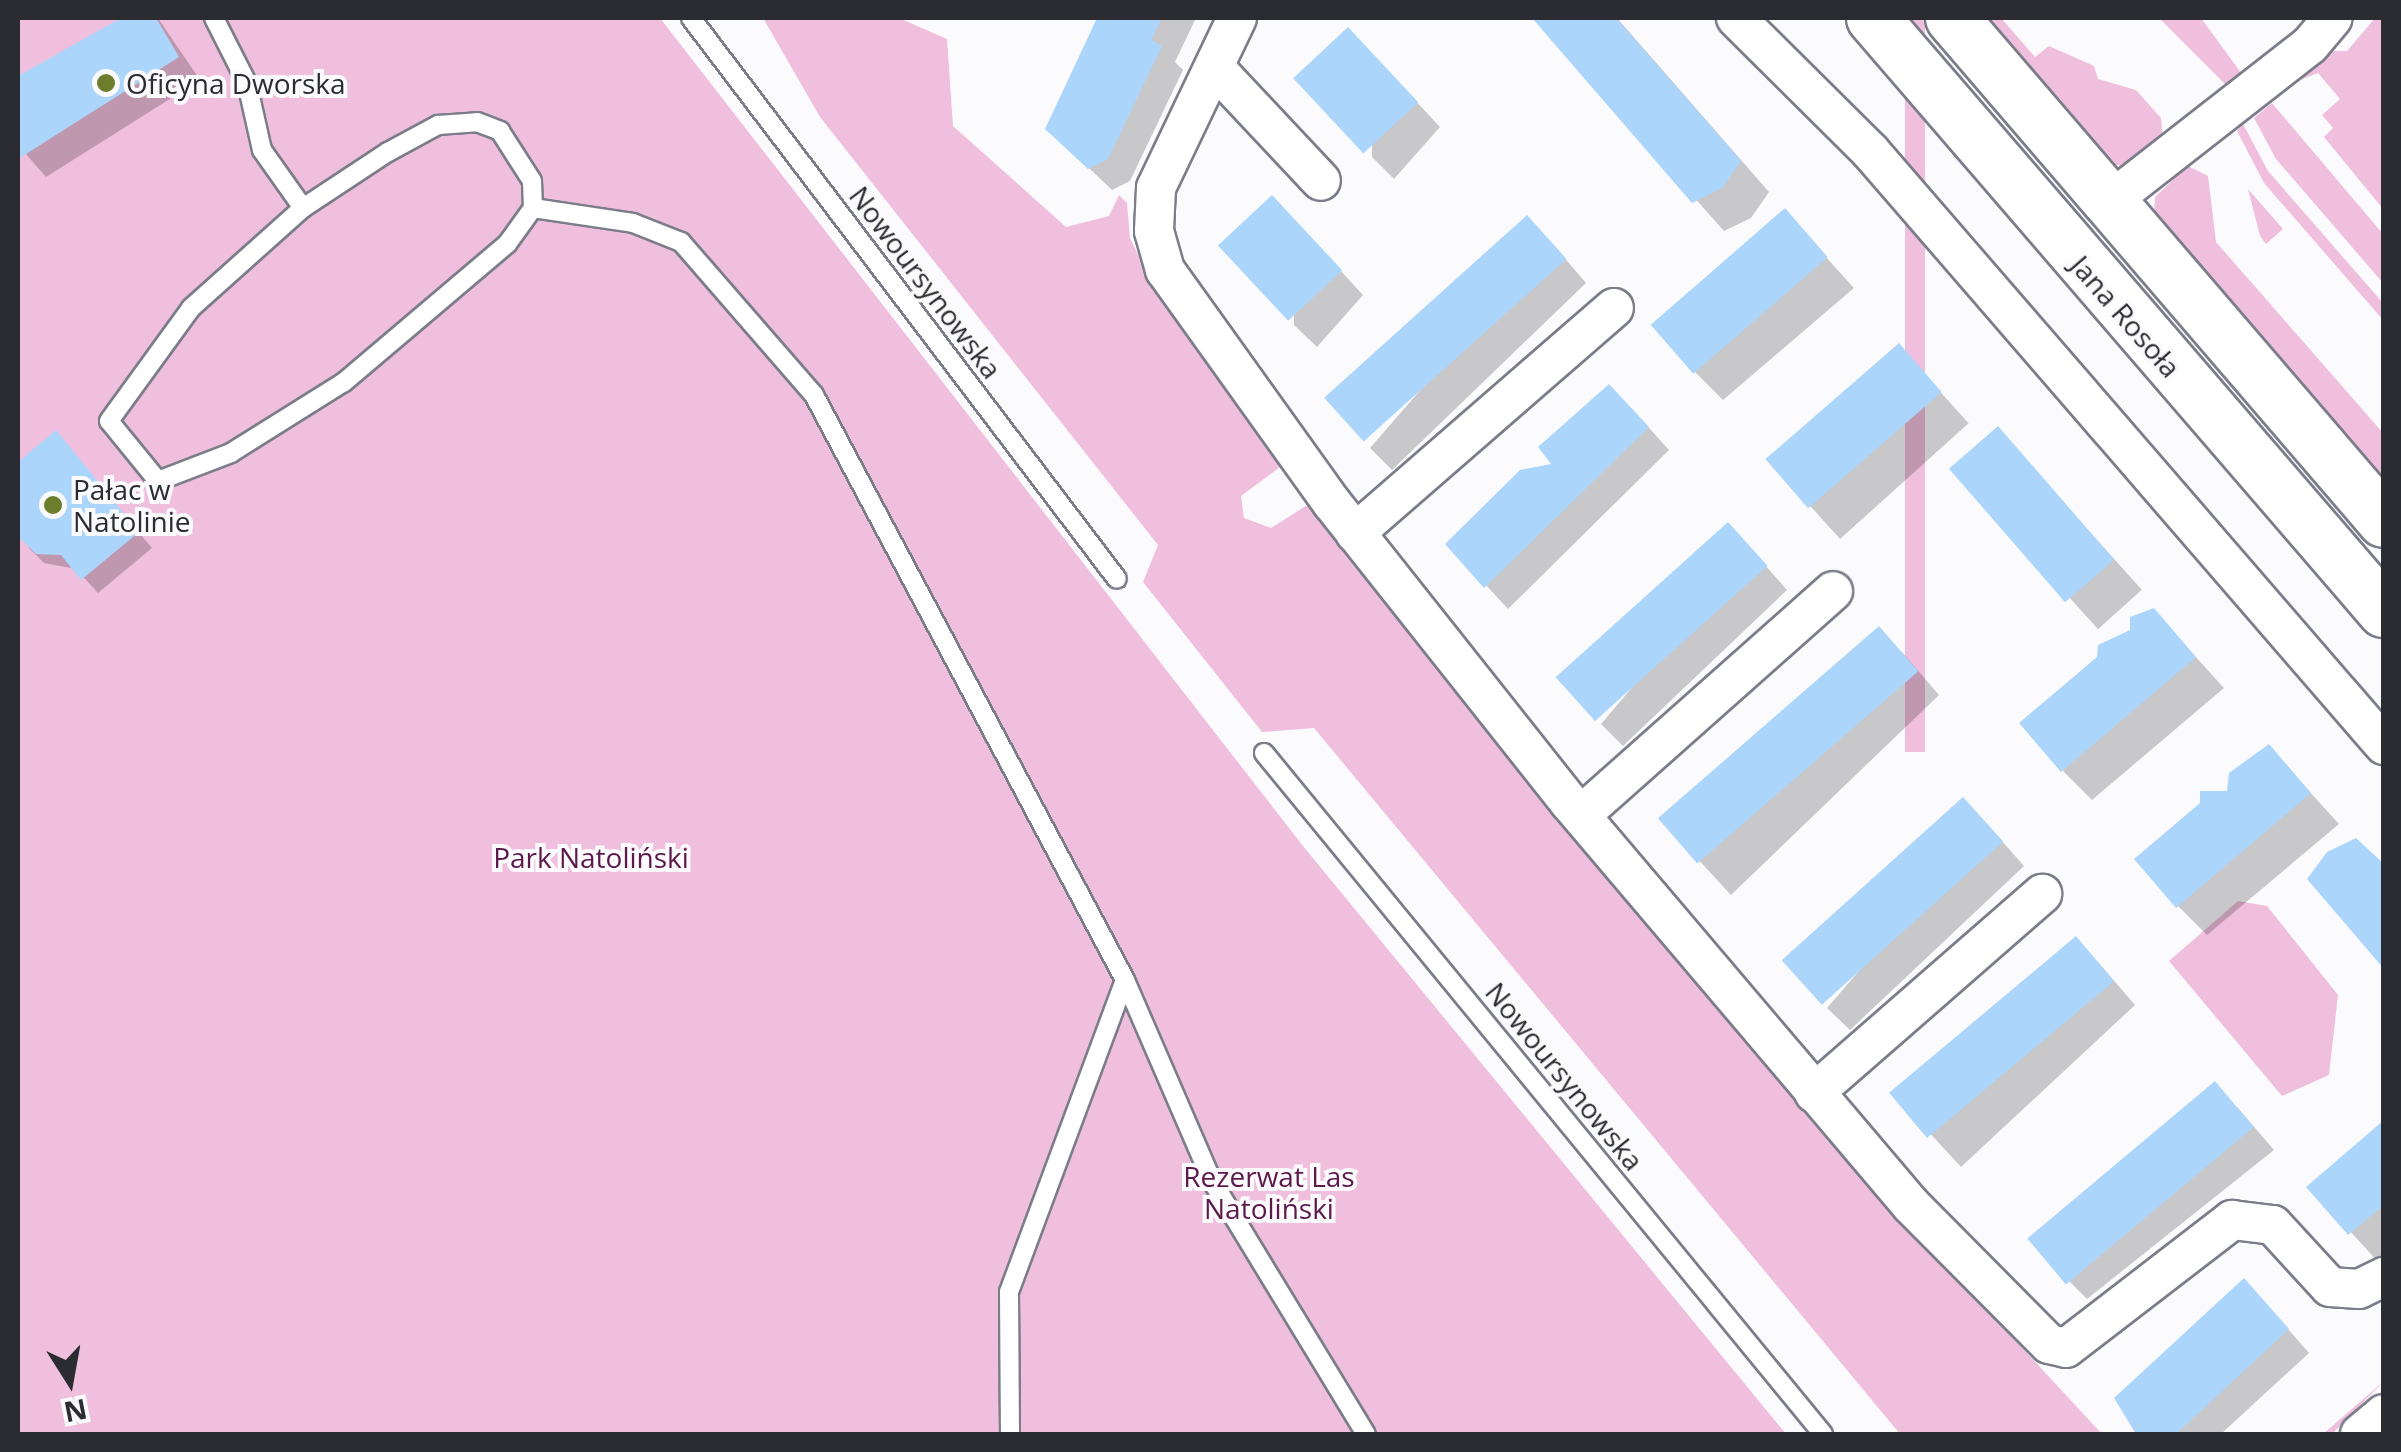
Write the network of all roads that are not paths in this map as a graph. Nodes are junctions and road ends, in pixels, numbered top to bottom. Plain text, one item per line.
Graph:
1 (214, 18) edge
2 (691, 18) edge
3 (1237, 18) edge
4 (1736, 18) edge
5 (1874, 18) edge
6 (1952, 18) edge
7 (2333, 18) edge
8 (1214, 67) junction
9 (1321, 181) dead end
10 (2109, 202) junction
11 (303, 208) junction
12 (533, 208) junction
13 (1614, 308) dead end
14 (2384, 520) edge
15 (1355, 532) junction
16 (1117, 580) dead end
17 (1833, 591) dead end
18 (2384, 611) edge
19 (2384, 745) edge
20 (1264, 753) dead end
21 (1582, 815) junction
22 (2042, 894) dead end
23 (1125, 980) junction
24 (1814, 1094) junction
25 (2384, 1277) edge
26 (2384, 1414) edge
27 (1010, 1434) edge
28 (1366, 1434) edge
29 (1823, 1434) edge
30 (2360, 1434) edge

1 - 11 lane
2 - 16 lane, Nowoursynowska
3 - 8 street
4 - 19 street
5 - 18 street, Jana Rosoła
6 - 10 street
7 - 10 street
8 - 9 street
8 - 15 street
10 - 14 street
11 - 12 lane
11 - 12 lane
12 - 23 lane
13 - 15 street
15 - 21 street
17 - 21 street
20 - 29 lane, Nowoursynowska
21 - 24 street
22 - 24 street
23 - 27 lane
23 - 28 lane
24 - 25 street
26 - 30 street

